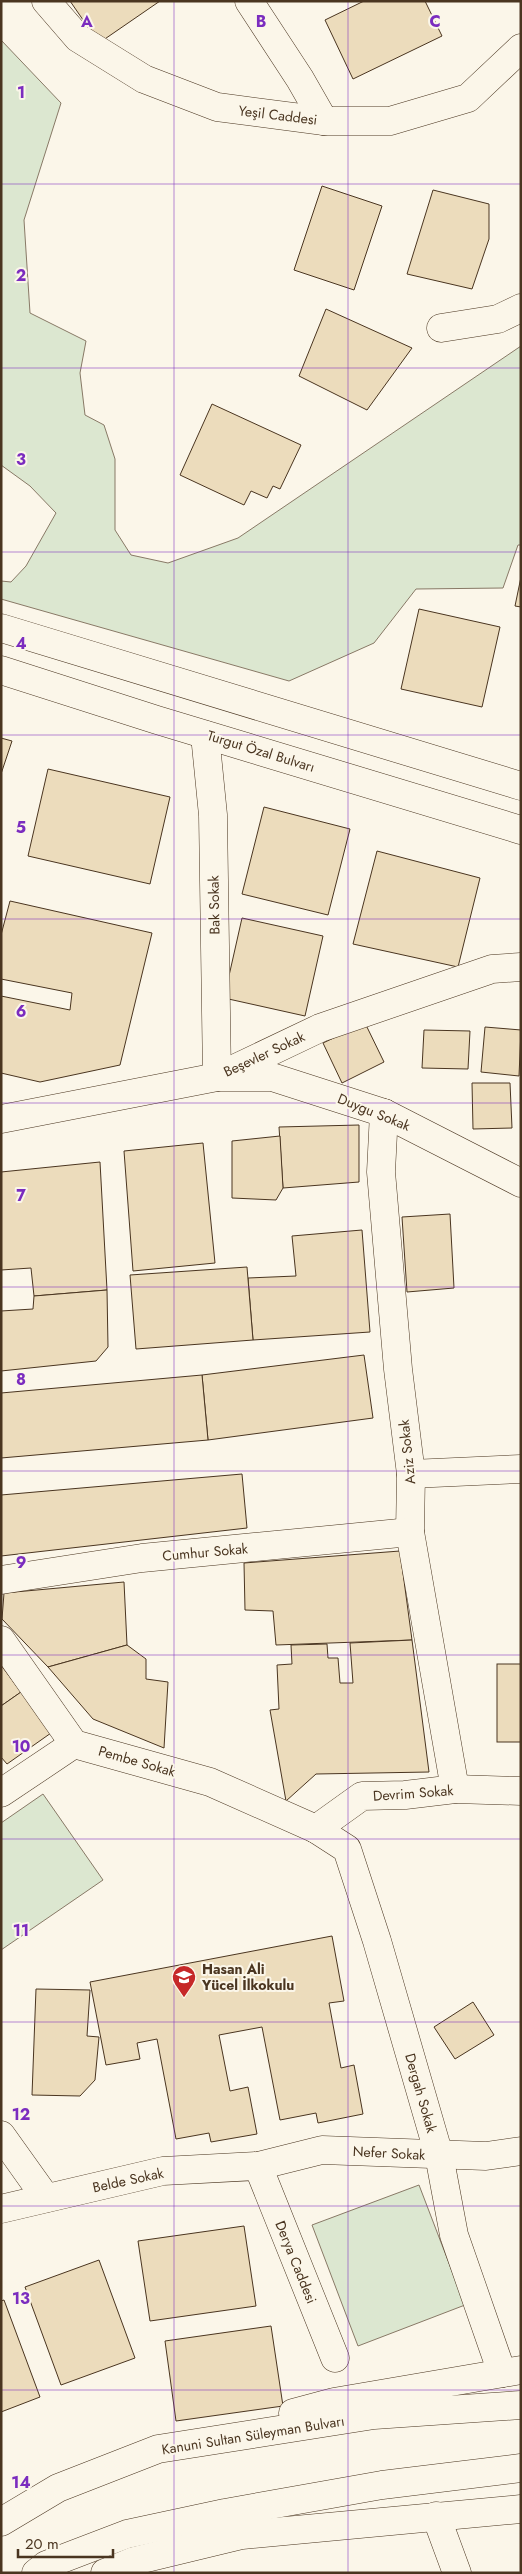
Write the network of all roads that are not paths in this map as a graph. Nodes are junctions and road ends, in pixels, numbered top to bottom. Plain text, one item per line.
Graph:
1 (46, 1) edge
2 (249, 1) edge
3 (521, 48) edge
4 (324, 121) junction
5 (521, 308) edge
6 (441, 328) dead end
7 (1, 628) edge
8 (1, 670) edge
9 (205, 734) junction
10 (521, 786) edge
11 (521, 830) edge
12 (521, 967) edge
13 (217, 1077) junction
14 (384, 1113) junction
15 (1, 1119) edge
16 (521, 1183) edge
17 (521, 1470) edge
18 (411, 1474) junction
19 (410, 1532) junction
20 (1, 1580) edge
21 (1, 1640) edge
22 (74, 1744) junction
23 (455, 1789) junction
24 (521, 1791) edge
25 (1, 1793) edge
26 (316, 1829) junction
27 (1, 2135) edge
28 (521, 2151) edge
29 (439, 2155) junction
30 (258, 2166) junction
31 (46, 2198) junction
32 (1, 2209) edge
33 (335, 2358) dead end
34 (512, 2372) edge
35 (521, 2405) edge
36 (158, 2449) junction
37 (521, 2468) edge
38 (521, 2509) edge
39 (436, 2516) junction
40 (1, 2522) edge
41 (36, 2573) edge
42 (105, 2573) edge
43 (457, 2573) edge

1 - 4 street, Yeşil Caddesi
2 - 4 street
3 - 4 street, Yeşil Caddesi
5 - 6 street
7 - 10 street
8 - 9 street, Turgut Özal Bulvarı
9 - 11 street, Turgut Özal Bulvarı
9 - 13 street, Bak Sokak
12 - 13 street, Beşevler Sokak
13 - 14 street, Duygu Sokak
13 - 15 street, Beşevler Sokak
14 - 16 street, Duygu Sokak
14 - 18 street, Aziz Sokak
17 - 18 street
18 - 19 street, Aziz Sokak
19 - 20 street, Cumhur Sokak
19 - 23 street, Aziz Sokak
21 - 22 street
22 - 25 street
22 - 26 street, Pembe Sokak
23 - 24 street, Devrim Sokak
23 - 26 street, Devrim Sokak
26 - 29 street, Dergah Sokak
27 - 31 street
28 - 29 street, Nefer Sokak
29 - 30 street, Nefer Sokak
29 - 34 street, Dergah Sokak
30 - 31 street, Belde Sokak
30 - 33 street, Derya Caddesi
31 - 32 street, Belde Sokak
34 - 36 street
35 - 36 street, Kanuni Sultan Süleyman Bulvarı
36 - 40 street, Kanuni Sultan Süleyman Bulvarı
37 - 41 street
38 - 39 street
39 - 42 street
39 - 43 street

